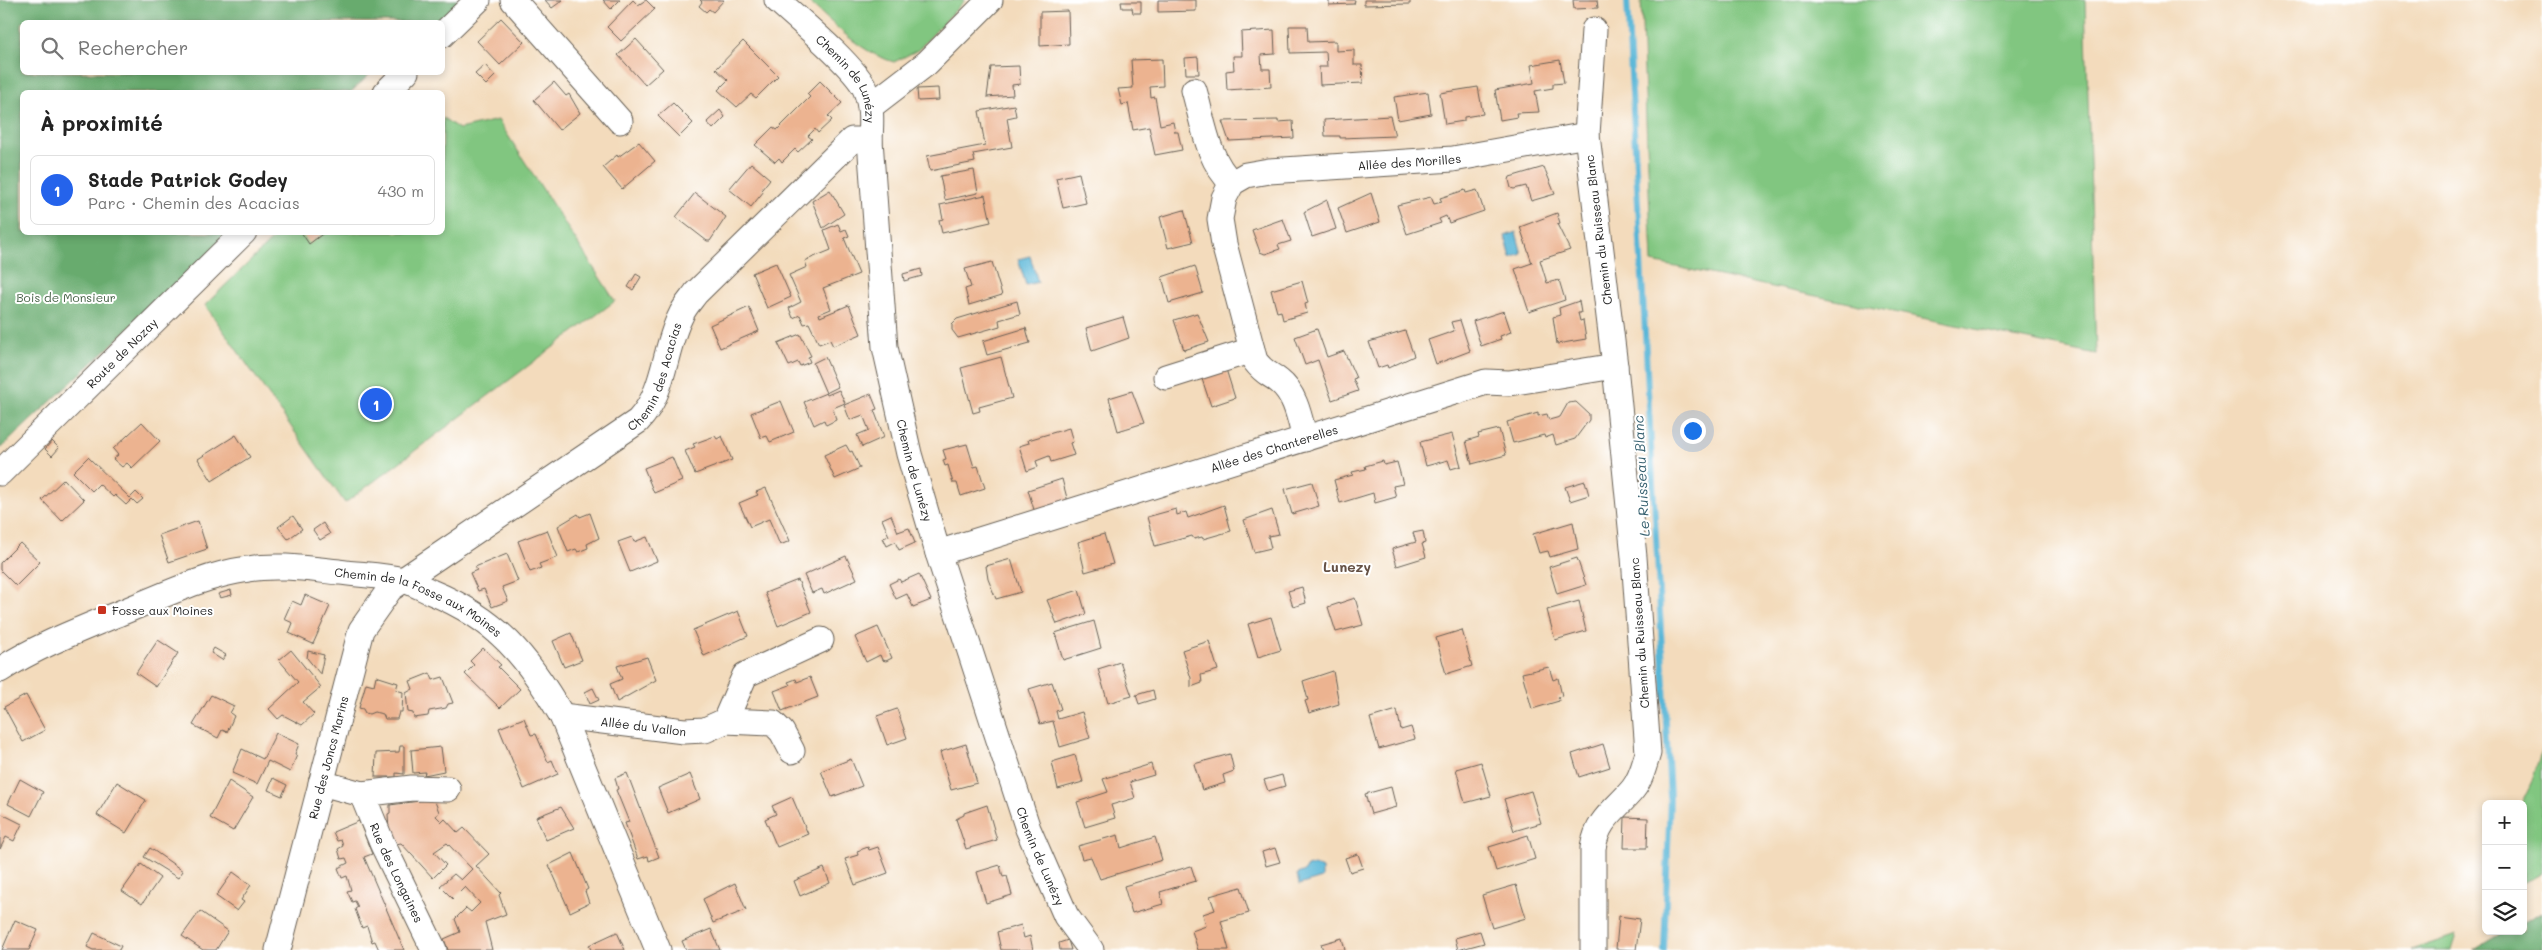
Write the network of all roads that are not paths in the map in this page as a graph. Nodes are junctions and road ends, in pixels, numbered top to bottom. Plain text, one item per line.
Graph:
1 (478, 0) edge
2 (513, 0) edge
3 (777, 0) edge
4 (990, 0) edge
5 (1594, 30) dead end
6 (445, 32) edge
7 (403, 75) edge
8 (388, 90) edge
9 (1194, 90) dead end
10 (871, 106) junction
11 (620, 122) dead end
12 (1587, 135) junction
13 (870, 140) junction
14 (1232, 183) junction
15 (241, 235) edge
16 (1252, 350) junction
17 (1615, 366) junction
18 (1166, 377) dead end
19 (1305, 439) junction
20 (0, 473) edge
21 (938, 553) junction
22 (403, 580) junction
23 (821, 640) dead end
24 (0, 670) edge
25 (562, 716) junction
26 (725, 721) junction
27 (792, 751) dead end
28 (321, 783) junction
29 (448, 789) dead end
30 (362, 794) junction
31 (278, 950) edge
32 (434, 950) edge
33 (658, 950) edge
34 (1091, 950) edge
35 (1593, 950) edge

1 - 6 street
2 - 11 street
3 - 10 street, Chemin de Lunézy
4 - 10 street
5 - 12 street, Chemin du Ruisseau Blanc
7 - 8 street
9 - 14 street
10 - 13 street, Chemin de Lunézy
12 - 14 street, Allée des Morilles
12 - 17 street, Chemin du Ruisseau Blanc
13 - 21 street, Chemin de Lunézy
13 - 22 street, Chemin des Acacias
14 - 16 street
15 - 20 street, Route de Nozay
16 - 18 street
16 - 19 street
17 - 19 street, Allée des Chanterelles
17 - 35 street, Chemin du Ruisseau Blanc
19 - 21 street, Allée des Chanterelles
21 - 34 street, Chemin de Lunézy
22 - 24 street, Chemin de la Fosse aux Moines
22 - 25 street, Chemin de la Fosse aux Moines
22 - 28 street, Rue des Joncs Marins
23 - 26 street
25 - 26 street, Allée du Vallon
25 - 33 street, Chemin de la Fosse aux Moines
26 - 27 street, Allée du Vallon
28 - 30 street
28 - 31 street, Rue des Joncs Marins
29 - 30 street
30 - 32 street, Rue des Longaines

